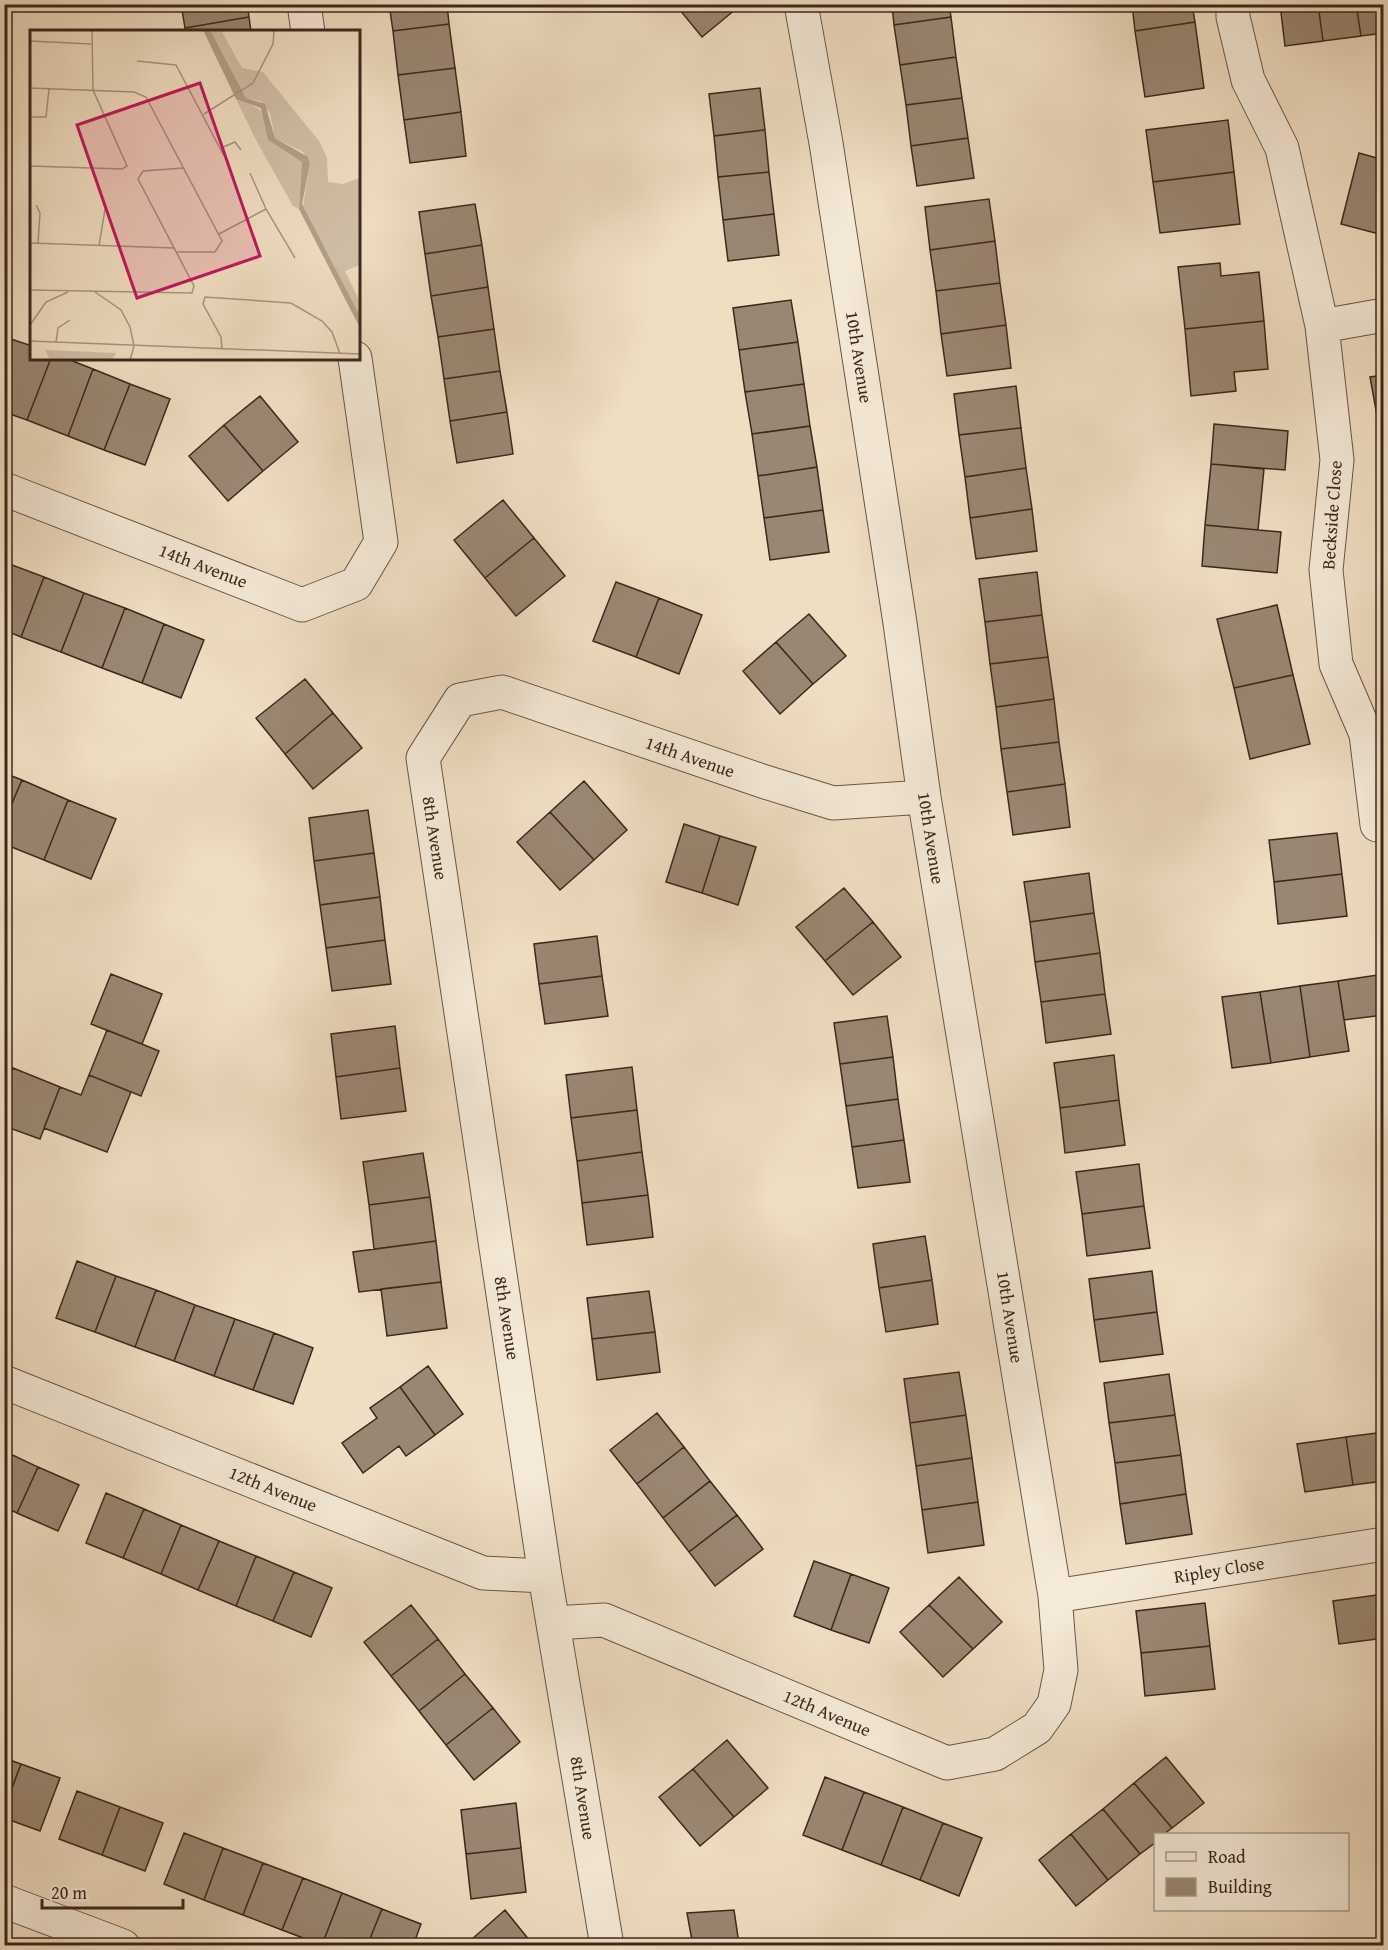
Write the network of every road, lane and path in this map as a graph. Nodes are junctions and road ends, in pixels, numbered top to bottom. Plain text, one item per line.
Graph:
1 (304, 4) edge
2 (801, 4) edge
3 (1233, 4) edge
4 (308, 30) edge
5 (1383, 315) edge
6 (1322, 327) junction
7 (355, 360) edge
8 (4, 489) edge
9 (460, 700) joint
10 (1375, 733) edge
11 (924, 797) junction
12 (1377, 825) dead end
13 (4, 1382) edge
14 (1383, 1544) edge
15 (545, 1576) junction
16 (1055, 1596) junction
17 (554, 1623) junction
18 (1060, 1671) joint
19 (4, 1900) edge
20 (123, 1946) edge
21 (607, 1946) edge

1 - 4 street
2 - 11 street, 10th Avenue
3 - 6 street, Beckside Close
5 - 6 street
6 - 10 street, Beckside Close
7 - 8 street, 14th Avenue
9 - 11 street, 14th Avenue
9 - 15 street, 8th Avenue
10 - 12 street, Beckside Close
11 - 16 street, 10th Avenue
13 - 15 street, 12th Avenue
14 - 16 street, Ripley Close
15 - 17 street, 8th Avenue
16 - 18 street, 10th Avenue
17 - 18 street, 12th Avenue
17 - 21 street, 8th Avenue
19 - 20 street

